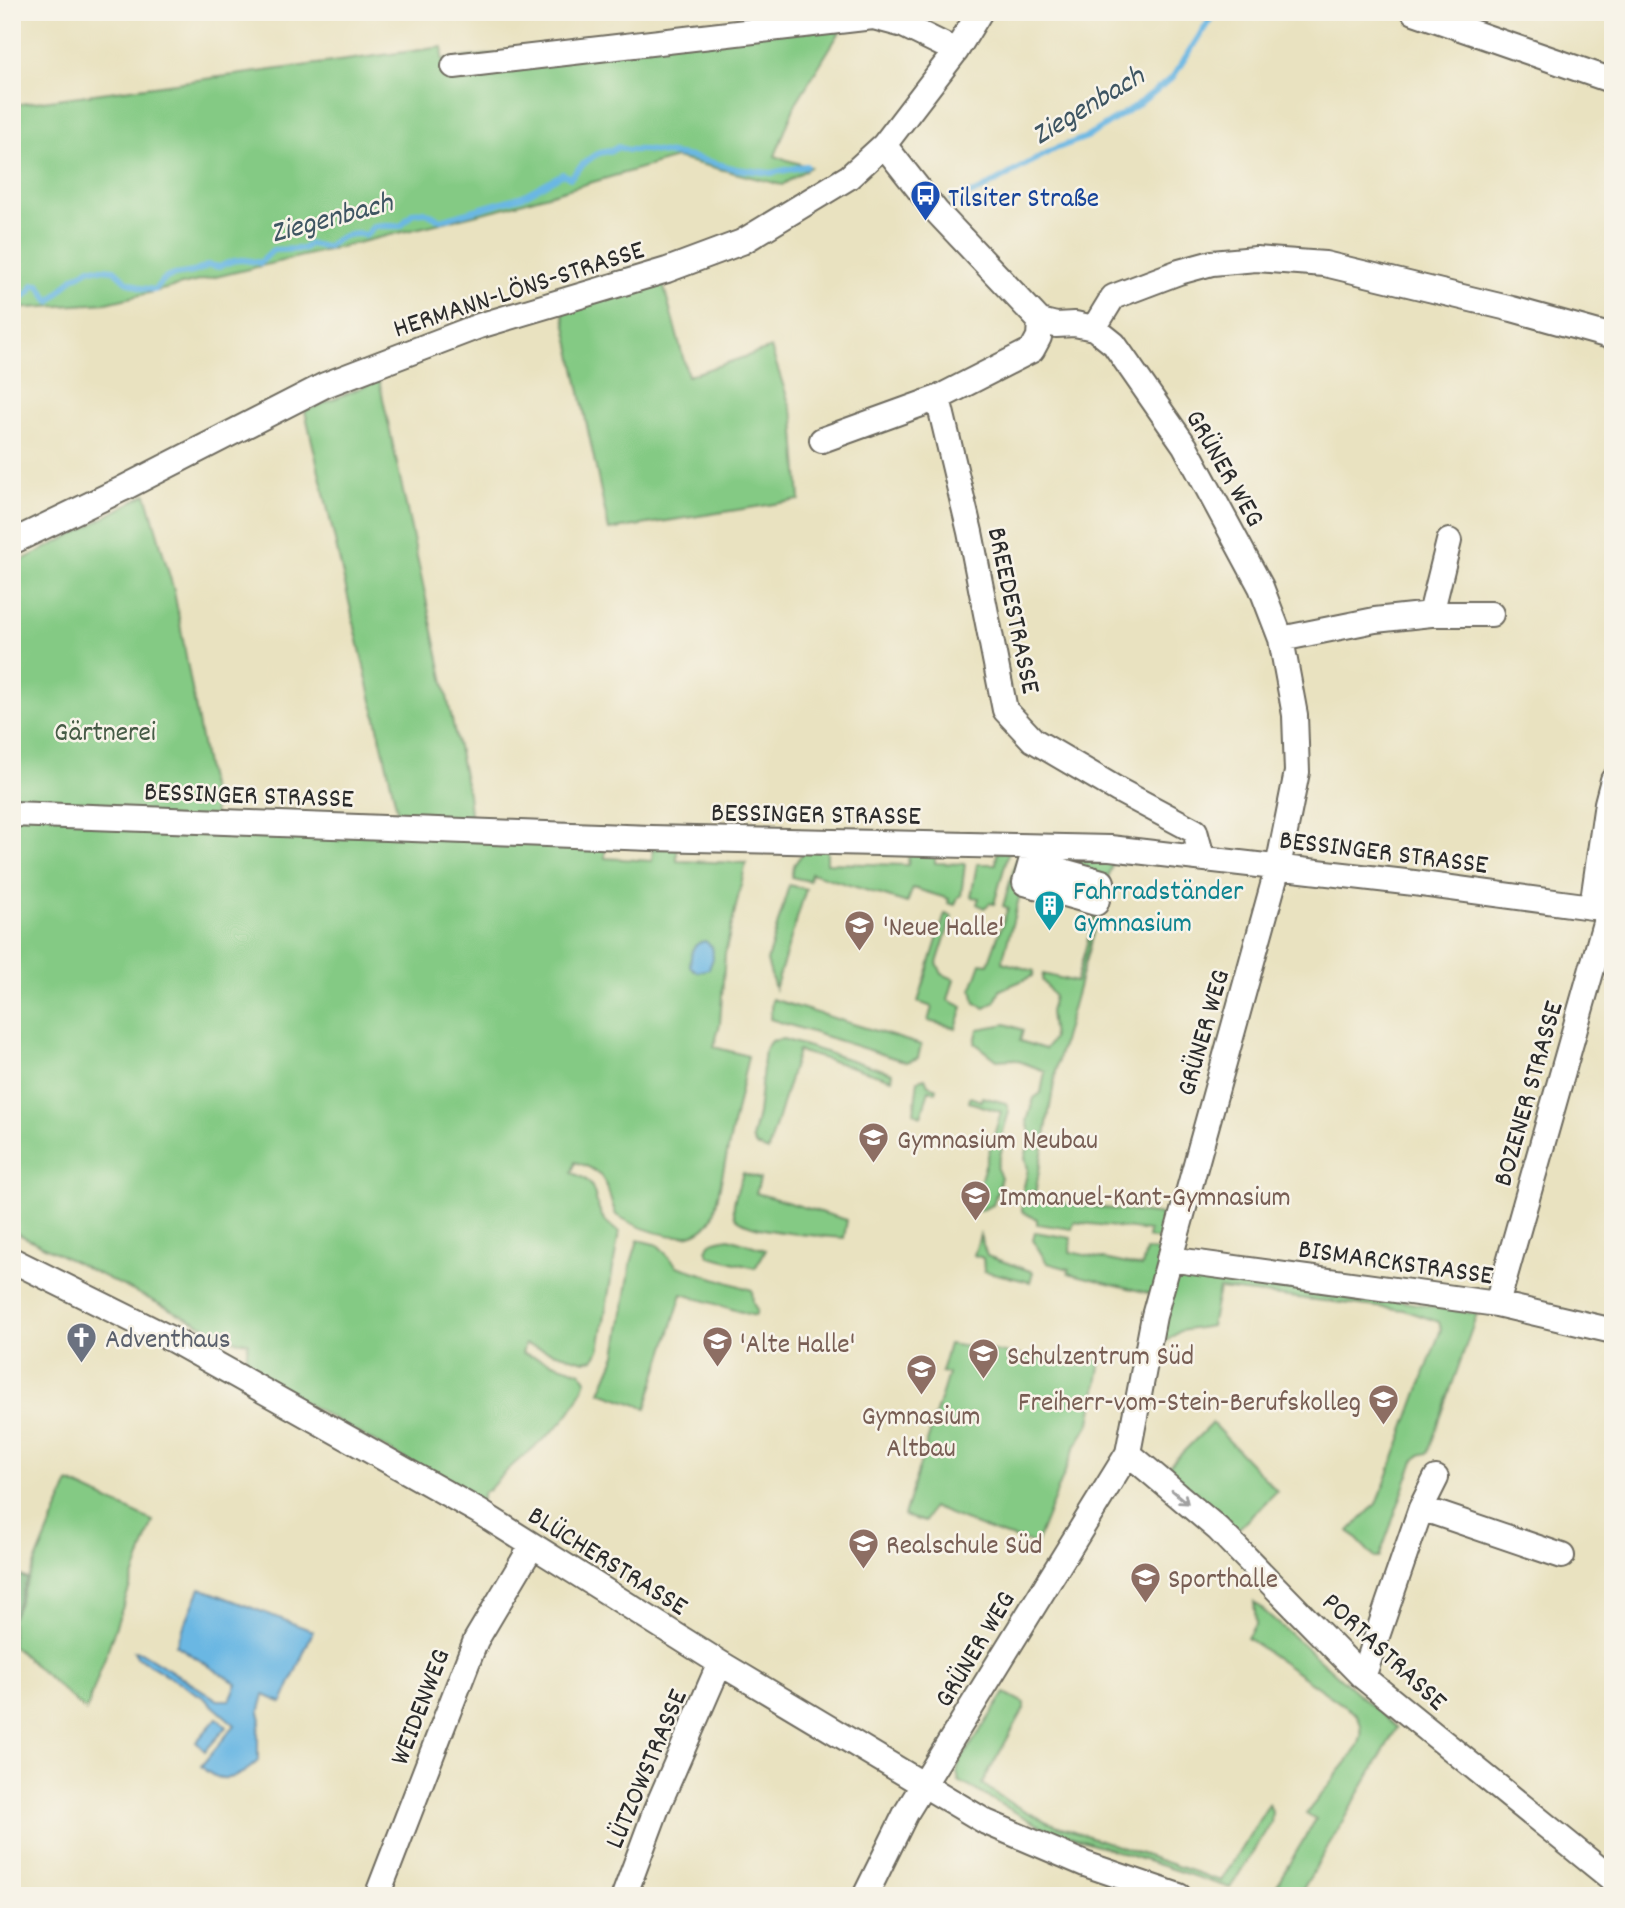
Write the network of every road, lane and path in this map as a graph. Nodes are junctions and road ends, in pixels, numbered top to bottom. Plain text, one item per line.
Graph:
1 (981, 12) edge
2 (1414, 12) edge
3 (956, 51) junction
4 (454, 66) dead end
5 (1613, 81) edge
6 (884, 145) junction
7 (1040, 321) junction
8 (1094, 328) junction
9 (1613, 337) edge
10 (938, 398) junction
11 (822, 440) dead end
12 (1449, 541) dead end
13 (12, 542) edge
14 (1431, 614) junction
15 (1491, 614) dead end
16 (1281, 639) junction
17 (1613, 780) edge
18 (12, 814) edge
19 (1202, 858) junction
20 (1278, 867) junction
21 (1606, 901) edge
22 (1169, 1259) junction
23 (12, 1260) edge
24 (1497, 1304) junction
25 (1613, 1331) edge
26 (1128, 1453) junction
27 (1436, 1478) dead end
28 (1421, 1508) junction
29 (532, 1546) junction
30 (1562, 1556) dead end
31 (720, 1663) junction
32 (1363, 1677) junction
33 (923, 1786) junction
34 (1613, 1880) edge
35 (377, 1896) edge
36 (624, 1896) edge
37 (865, 1896) edge
38 (1179, 1896) edge

1 - 3 street, HERMANN-LÖNS-STRASSE
2 - 5 street
3 - 4 street
3 - 6 street, HERMANN-LÖNS-STRASSE
6 - 7 street
6 - 13 street, HERMANN-LÖNS-STRASSE
7 - 8 street
7 - 10 street
8 - 9 street
8 - 16 street, GRÜNER WEG
10 - 11 street
10 - 19 street, BREEDESTRASSE
12 - 14 street
14 - 15 street
14 - 16 street
16 - 20 street, GRÜNER WEG
17 - 21 street, BOZENER STRASSE
18 - 19 street, BESSINGER STRASSE
19 - 20 street, BESSINGER STRASSE
20 - 21 street, BESSINGER STRASSE
20 - 22 street, GRÜNER WEG
21 - 24 street, BOZENER STRASSE
22 - 24 street, BISMARCKSTRASSE
22 - 26 street, GRÜNER WEG
23 - 29 street, BLÜCHERSTRASSE
24 - 25 street, BISMARCKSTRASSE
26 -> 32 street, PORTASTRASSE
26 - 33 street, GRÜNER WEG
27 - 28 street
28 - 30 street
28 - 32 street
29 - 31 street, BLÜCHERSTRASSE
29 - 35 street, WEIDENWEG
31 - 33 street, BLÜCHERSTRASSE
31 - 36 street, LÜTZOWSTRASSE
32 - 34 street, PORTASTRASSE
33 - 37 street, GRÜNER WEG
33 - 38 street, BLÜCHERSTRASSE

